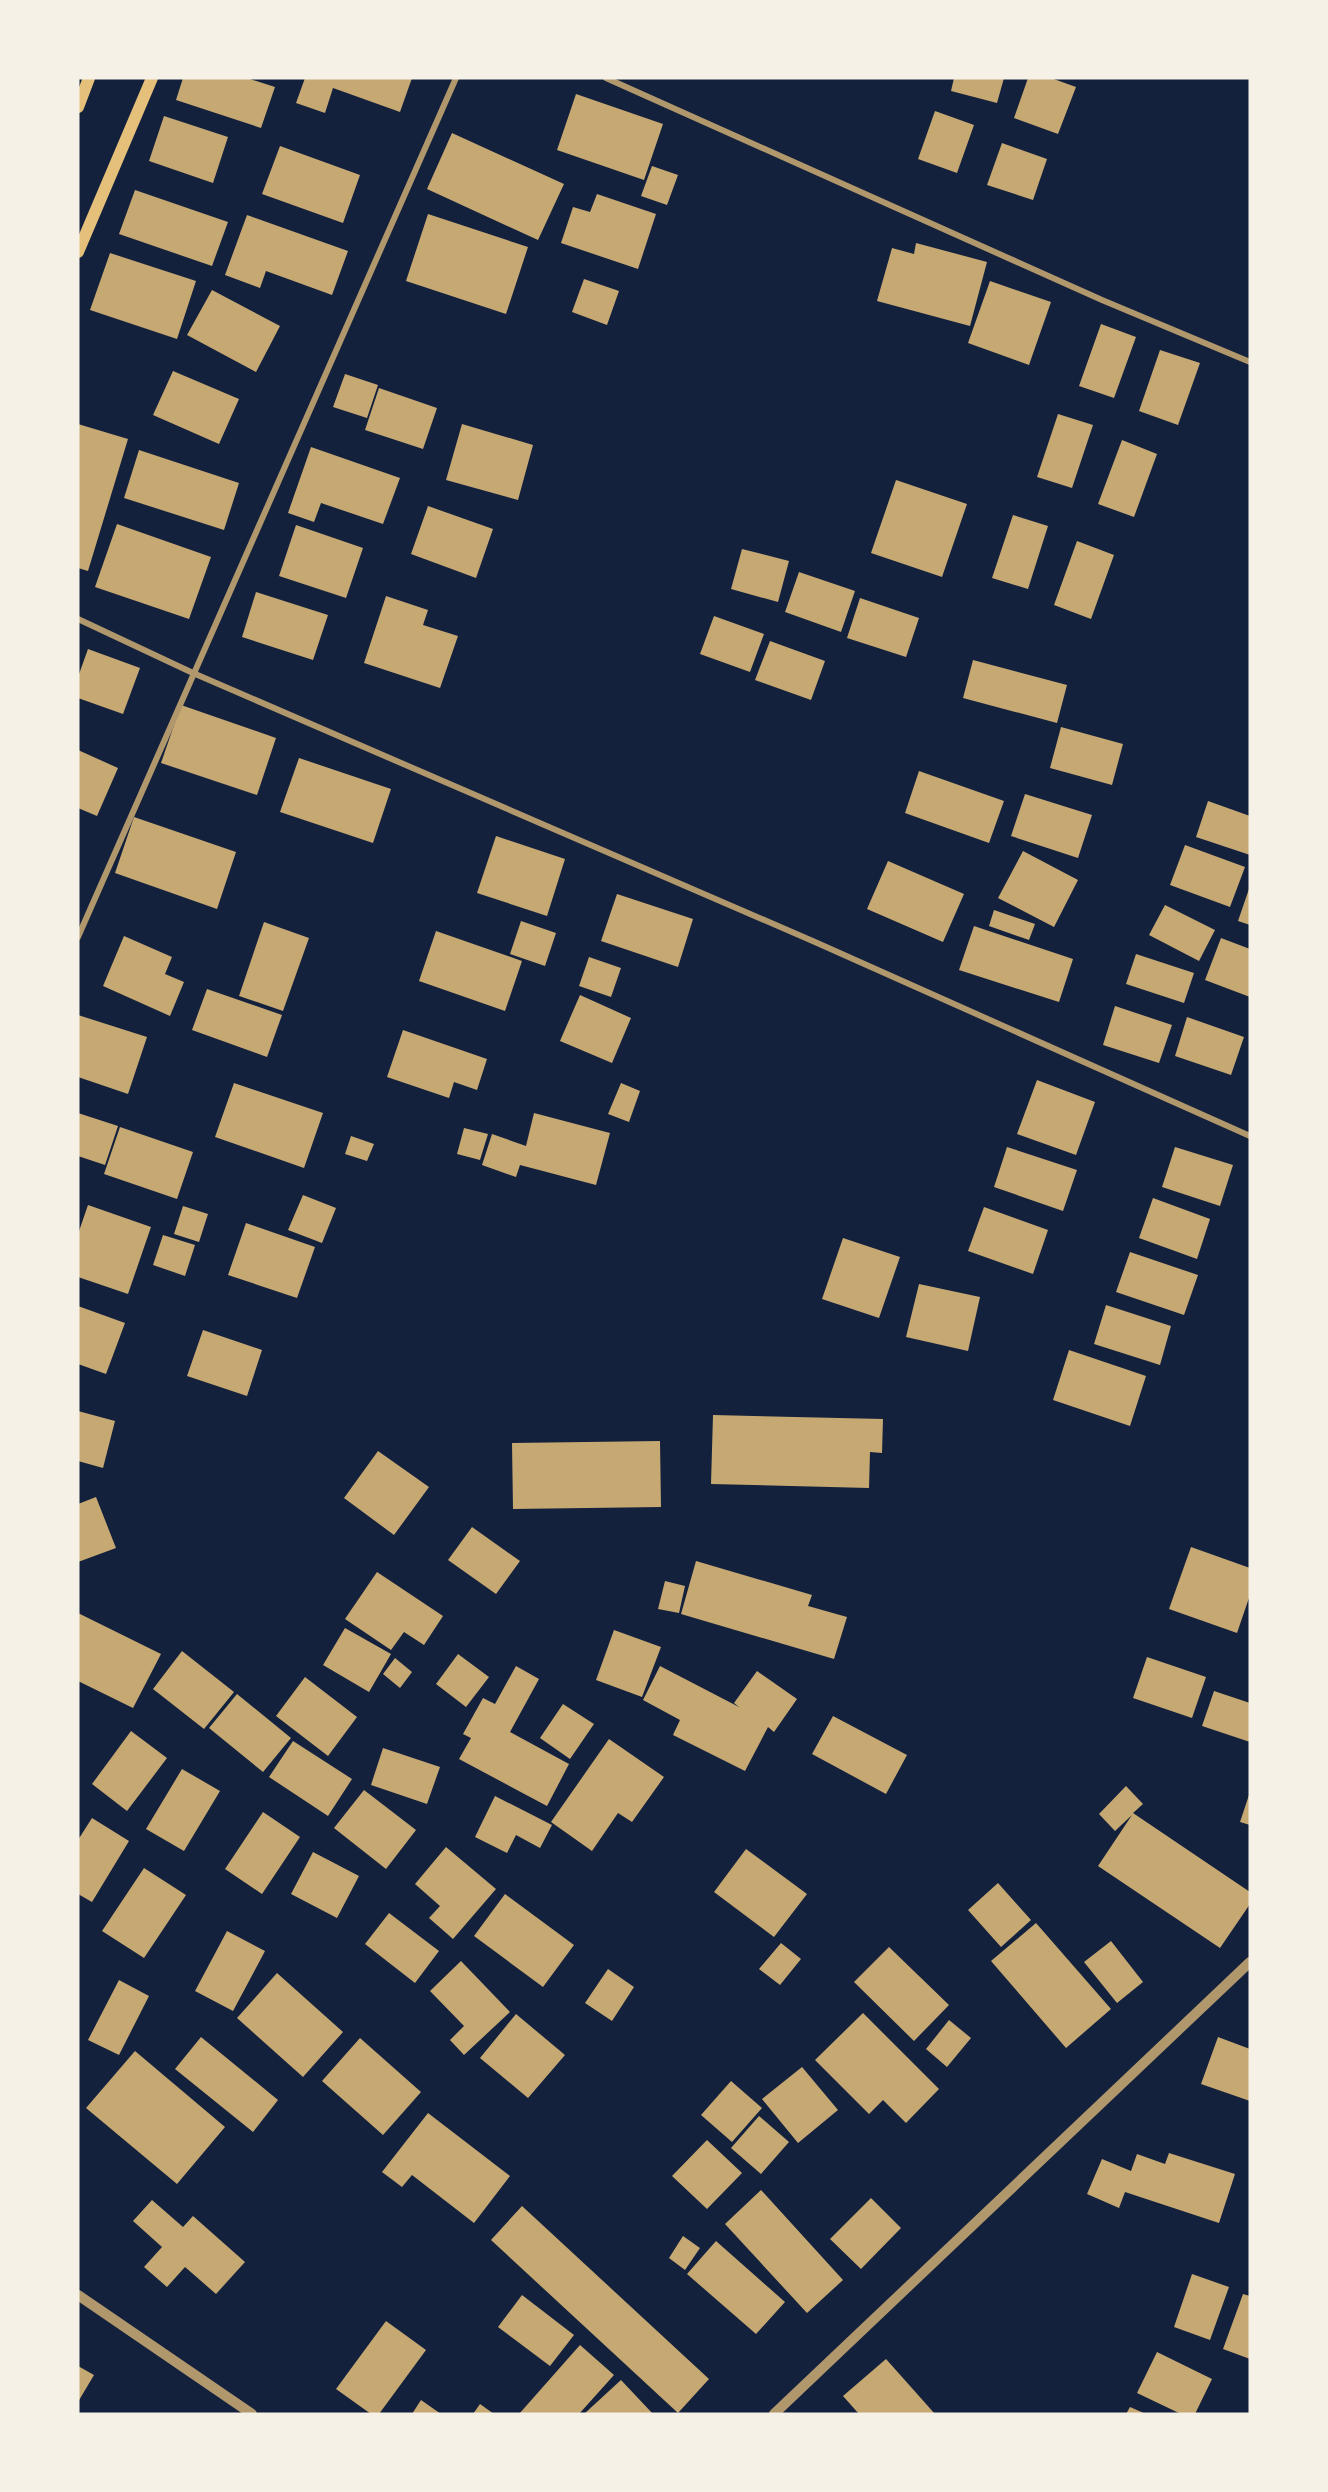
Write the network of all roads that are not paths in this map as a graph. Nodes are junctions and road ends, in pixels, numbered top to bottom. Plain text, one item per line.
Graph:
1 (89, 78) edge
2 (152, 78) edge
3 (456, 78) edge
4 (606, 78) edge
5 (78, 107) edge
6 (78, 252) edge
7 (1250, 362) edge
8 (78, 619) edge
9 (193, 673) junction
10 (78, 937) edge
11 (1250, 1136) edge
12 (1250, 1962) edge
13 (78, 2295) edge
14 (252, 2414) edge
15 (774, 2414) edge

1 - 5 main road
2 - 6 main road
3 - 9 street
4 - 7 street
8 - 9 street
9 - 10 street
9 - 11 street
12 - 15 street
13 - 14 street

